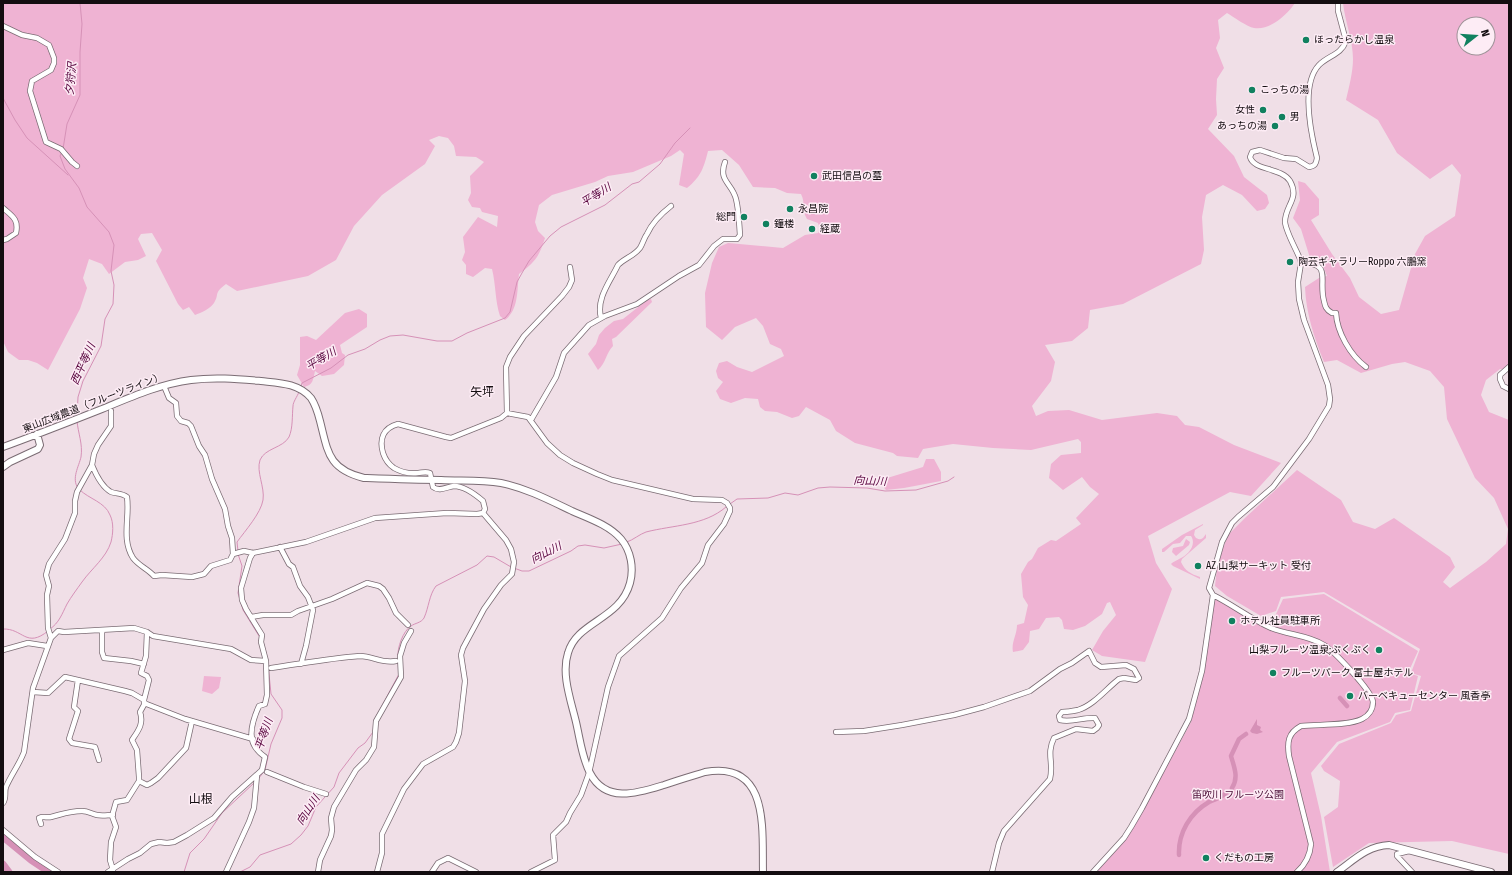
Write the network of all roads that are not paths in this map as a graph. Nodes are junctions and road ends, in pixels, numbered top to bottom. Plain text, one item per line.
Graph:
1 (1338, 3) edge
2 (3, 26) edge
3 (725, 162) dead end
4 (77, 166) dead end
5 (671, 206) dead end
6 (3, 208) edge
7 (3, 240) edge
8 (1301, 263) junction
9 (570, 267) dead end
10 (601, 318) junction
11 (1366, 367) dead end
12 (1509, 367) edge
13 (164, 386) junction
14 (1509, 389) edge
15 (111, 412) dead end
16 (507, 413) junction
17 (531, 420) junction
18 (37, 434) junction
19 (3, 447) edge
20 (92, 466) junction
21 (3, 467) edge
22 (431, 480) junction
23 (483, 512) junction
24 (280, 547) junction
25 (253, 553) junction
26 (234, 554) junction
27 (1213, 595) junction
28 (312, 606) junction
29 (251, 617) junction
30 (408, 625) dead end
31 (102, 630) junction
32 (148, 632) junction
33 (411, 632) dead end
34 (50, 636) junction
35 (47, 646) junction
36 (3, 650) edge
37 (266, 661) junction
38 (396, 661) dead end
39 (144, 664) junction
40 (301, 664) junction
41 (271, 668) dead end
42 (78, 680) junction
43 (33, 692) junction
44 (144, 701) junction
45 (192, 721) junction
46 (836, 732) dead end
47 (253, 739) junction
48 (99, 760) dead end
49 (267, 772) dead end
50 (589, 773) junction
51 (258, 774) junction
52 (139, 781) junction
53 (326, 794) dead end
54 (3, 803) edge
55 (113, 815) junction
56 (41, 824) dead end
57 (3, 830) edge
58 (1412, 850) junction
59 (110, 871) edge
60 (58, 872) edge
61 (226, 872) edge
62 (318, 872) edge
63 (377, 872) edge
64 (432, 872) edge
65 (476, 872) edge
66 (531, 872) edge
67 (763, 872) edge
68 (992, 872) edge
69 (1093, 872) edge
70 (1296, 872) edge
71 (1337, 872) edge
72 (1412, 872) edge
73 (1491, 872) edge

1 - 8 street
2 - 4 street
3 - 10 street
5 - 10 street
6 - 7 street
8 - 11 street
8 - 27 street
9 - 16 street
10 - 17 street
12 - 14 street
13 - 18 street, 東山広域農道（フルーツライン）
13 - 22 street, 東山広域農道（フルーツライン）
13 - 26 street
15 - 20 street
16 - 17 street
16 - 22 street
17 - 50 street
18 - 19 street, 東山広域農道（フルーツライン）
18 - 21 street
20 - 26 street
20 - 34 street
22 - 23 street
22 - 50 street, 東山広域農道（フルーツライン）
23 - 24 street
23 - 63 street
24 - 25 street
24 - 28 street
25 - 26 street
25 - 29 street
27 - 69 street
27 - 70 street
28 - 29 street
28 - 30 street
28 - 40 street
29 - 37 street
31 - 32 street
31 - 34 street
31 - 39 street
32 - 37 street
32 - 39 street
33 - 62 street
34 - 35 street
35 - 36 street
35 - 43 street
37 - 47 street
38 - 40 street
39 - 44 street
40 - 41 street
42 - 43 street
42 - 44 street
42 - 48 street
43 - 54 street
44 - 45 street
44 - 52 street
45 - 47 street
45 - 52 street
46 - 68 street
47 - 51 street
49 - 53 street
50 - 66 street
50 - 67 street, 東山広域農道（フルーツライン）
51 - 59 street
51 - 61 street
52 - 55 street
55 - 56 street
55 - 59 street
57 - 60 street
58 - 71 street
58 - 72 street
58 - 73 street
64 - 65 street

